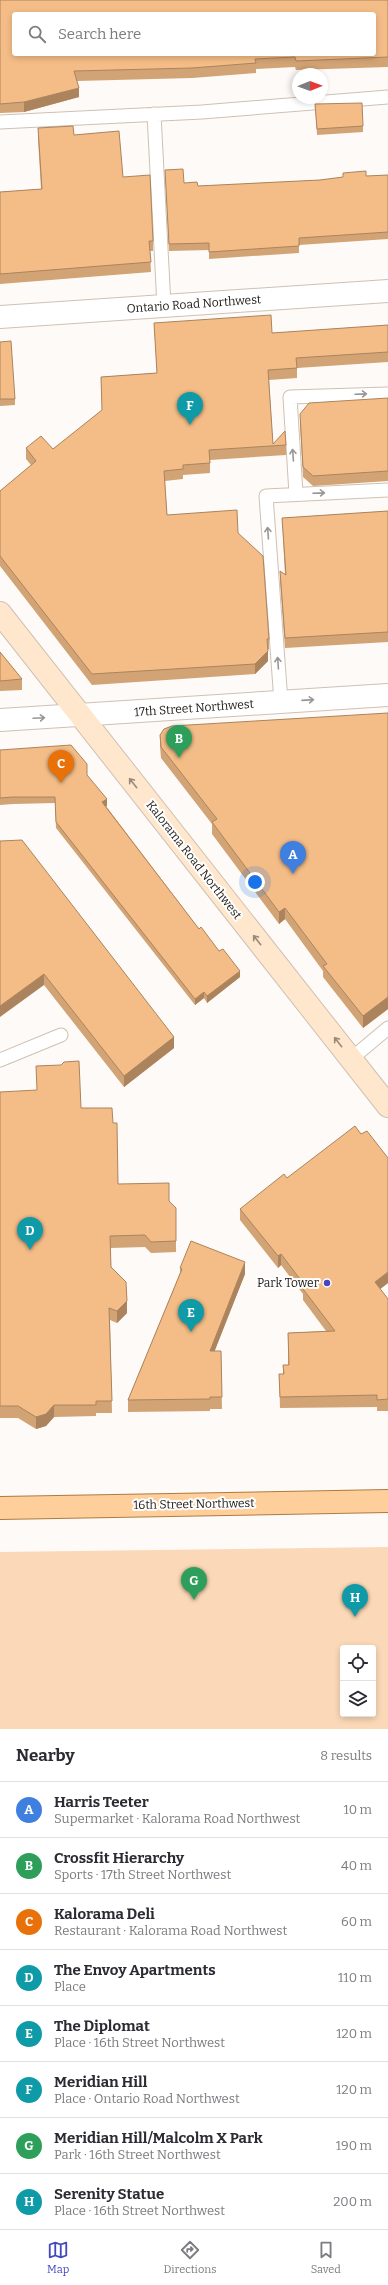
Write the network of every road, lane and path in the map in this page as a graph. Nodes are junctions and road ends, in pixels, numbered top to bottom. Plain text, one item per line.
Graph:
1 (388, 96) edge
2 (154, 114) junction
3 (0, 122) edge
4 (388, 291) edge
5 (164, 306) junction
6 (0, 317) edge
7 (388, 394) edge
8 (388, 490) edge
9 (296, 494) junction
10 (0, 613) edge
11 (388, 695) edge
12 (281, 702) junction
13 (81, 716) junction
14 (0, 720) edge
15 (388, 1028) edge
16 (61, 1035) dead end
17 (351, 1059) junction
18 (0, 1060) edge
19 (388, 1106) edge
20 (388, 1501) edge
21 (0, 1508) edge

1 - 2 lane
2 - 3 lane
2 - 5 lane
4 - 5 street, Ontario Road Northwest
5 - 6 street, Ontario Road Northwest
9 -> 7 lane
9 -> 8 lane
12 -> 9 lane
10 - 13 street, Kalorama Road Northwest
12 -> 11 street, 17th Street Northwest
12 - 13 street, 17th Street Northwest
14 -> 13 street, 17th Street Northwest
17 -> 13 street, Kalorama Road Northwest
15 - 17 lane
16 - 18 lane
17 - 19 street, Kalorama Road Northwest
20 - 21 main road, 16th Street Northwest

